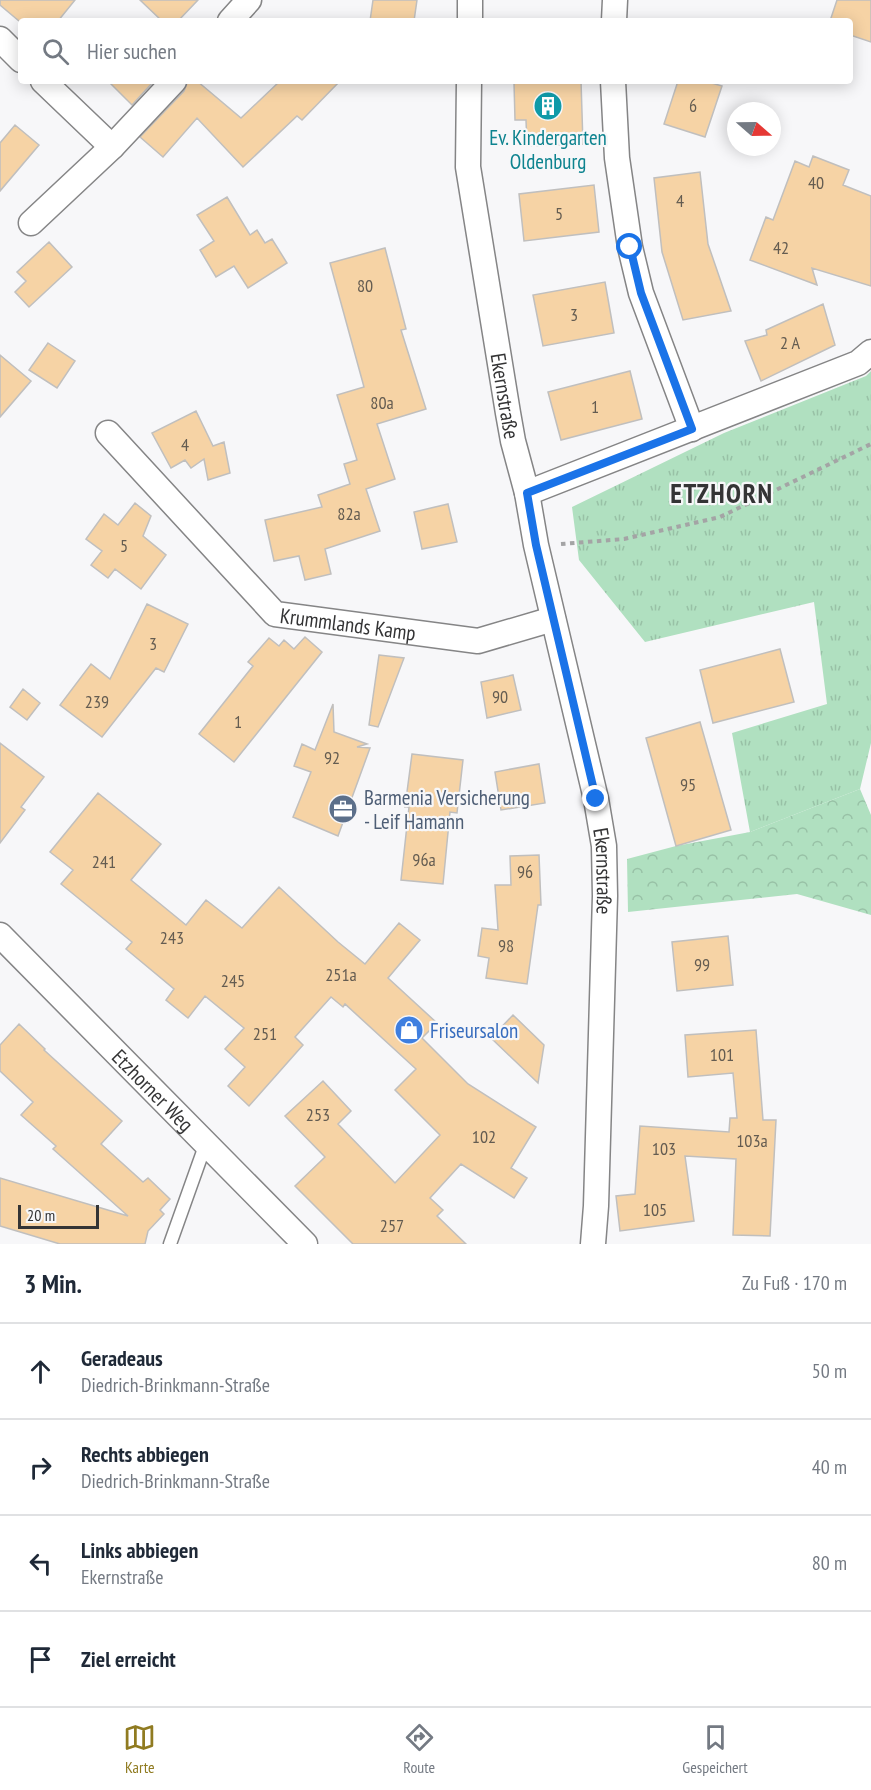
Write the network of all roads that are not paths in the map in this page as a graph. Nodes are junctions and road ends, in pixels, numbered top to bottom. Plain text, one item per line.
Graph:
1 (249, 0) edge
2 (470, 0) edge
3 (615, 0) edge
4 (233, 18) edge
5 (470, 18) edge
6 (614, 18) edge
7 (0, 39) edge
8 (18, 57) edge
9 (46, 84) edge
10 (171, 84) edge
11 (469, 84) edge
12 (613, 84) edge
13 (112, 147) junction
14 (31, 223) dead end
15 (871, 352) edge
16 (692, 429) junction
17 (108, 433) dead end
18 (527, 493) junction
19 (553, 619) junction
20 (0, 935) edge
21 (206, 1143) junction
22 (303, 1243) edge
23 (170, 1244) edge
24 (593, 1244) edge

1 - 4 street
2 - 5 street
3 - 6 street
7 - 8 street
9 - 13 street
10 - 13 street
11 - 18 street, Ekernstraße
12 - 16 street
13 - 14 street
15 - 16 street
16 - 18 street
17 - 19 street, Krummlands Kamp
18 - 19 street, Ekernstraße
19 - 24 street, Ekernstraße
20 - 21 street, Etzhorner Weg
21 - 22 street, Etzhorner Weg
21 - 23 lane

